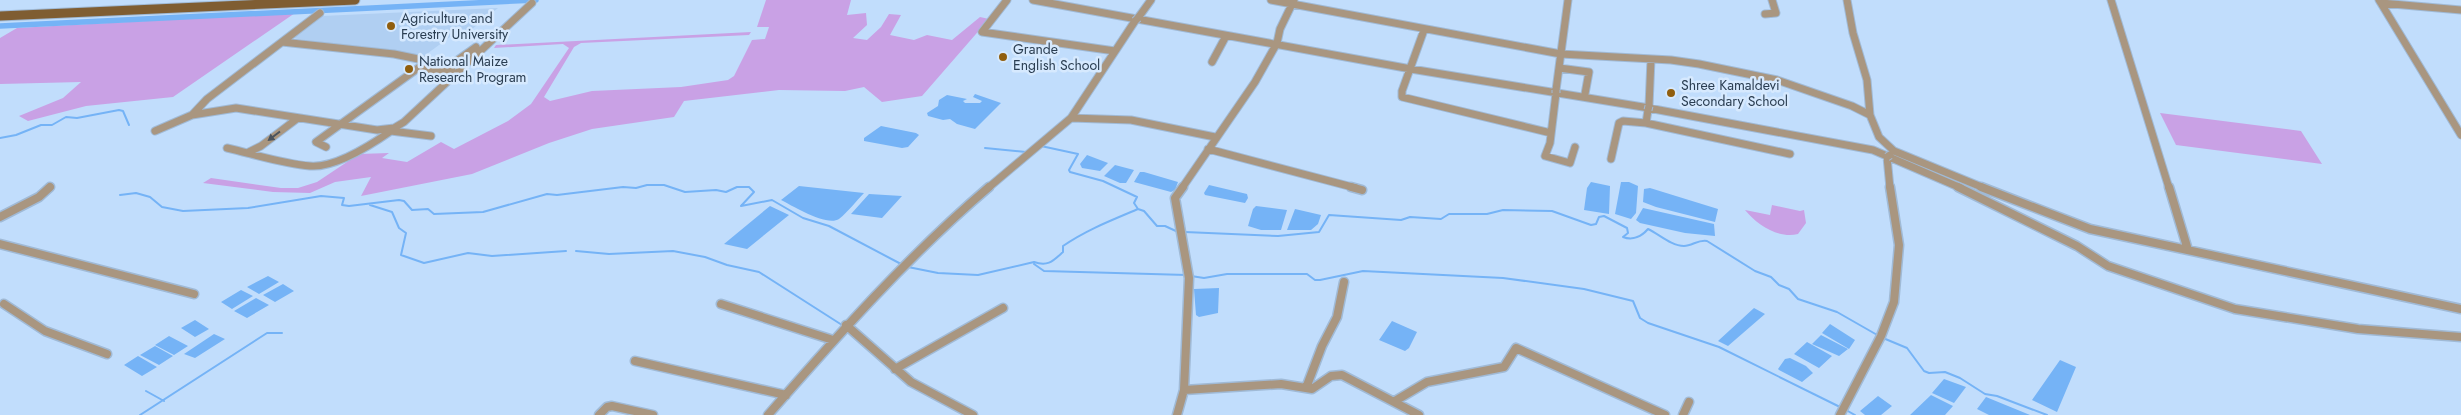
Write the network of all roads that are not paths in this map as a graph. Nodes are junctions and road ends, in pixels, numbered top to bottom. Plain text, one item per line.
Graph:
1 (355, 0) edge
2 (1006, 0) edge
3 (1033, 0) edge
4 (1151, 0) edge
5 (1271, 0) edge
6 (1568, 0) edge
7 (1772, 0) edge
8 (1847, 0) edge
9 (2111, 0) edge
10 (1294, 1) edge
11 (2380, 2) edge
12 (532, 3) dead end
13 (2461, 10) edge
14 (320, 13) dead end
15 (1765, 14) dead end
16 (0, 16) edge
17 (1424, 30) junction
18 (1226, 36) junction
19 (282, 42) junction
20 (1276, 44) junction
21 (476, 47) dead end
22 (1115, 51) junction
23 (1561, 54) junction
24 (1651, 59) junction
25 (428, 61) junction
26 (1212, 62) dead end
27 (452, 64) junction
28 (420, 68) junction
29 (1559, 68) junction
30 (1411, 69) junction
31 (453, 73) junction
32 (1585, 94) dead end
33 (192, 115) junction
34 (1870, 115) junction
35 (298, 118) junction
36 (1071, 118) junction
37 (339, 124) junction
38 (1646, 124) junction
39 (392, 129) junction
40 (155, 131) dead end
41 (1551, 133) junction
42 (2461, 135) edge
43 (430, 136) dead end
44 (1215, 137) junction
45 (326, 147) dead end
46 (1575, 147) dead end
47 (227, 148) dead end
48 (1208, 149) junction
49 (249, 152) junction
50 (1790, 154) dead end
51 (1890, 154) junction
52 (1611, 159) dead end
53 (50, 187) dead end
54 (1362, 190) dead end
55 (0, 217) edge
56 (0, 244) edge
57 (2188, 250) junction
58 (1344, 282) dead end
59 (194, 294) dead end
60 (4, 304) dead end
61 (721, 304) dead end
62 (1003, 308) dead end
63 (2461, 308) edge
64 (846, 325) junction
65 (2461, 337) edge
66 (833, 340) junction
67 (107, 354) dead end
68 (635, 361) dead end
69 (895, 369) junction
70 (1306, 388) junction
71 (1184, 390) junction
72 (786, 395) junction
73 (1395, 401) junction
74 (1689, 402) dead end
75 (1842, 411) edge
76 (1685, 414) edge
77 (599, 415) edge
78 (653, 415) edge
79 (768, 415) edge
80 (973, 415) edge
81 (1177, 415) edge
82 (1419, 415) edge
83 (1665, 415) edge

1 - 16 main road
2 - 22 street
3 - 18 street
4 - 22 street
5 - 10 street
6 - 23 street
7 - 15 street
8 - 34 street
9 - 57 street
10 - 17 street
10 - 20 street
11 - 13 street
11 - 42 street
12 - 31 street
14 - 19 street
17 - 23 street
17 - 30 street
18 - 20 street
18 - 26 street
19 - 25 street
19 - 33 street
20 - 30 street
20 - 44 street
21 - 27 street
22 - 36 street
23 - 24 street
23 - 29 street
24 - 34 street
24 - 38 street
25 - 27 street
25 - 28 street
27 - 31 street
28 - 31 street
28 - 37 street
29 - 32 street
29 - 41 street
30 - 41 street
30 - 65 street
31 - 39 street
33 - 35 street
33 - 40 street
34 - 51 street
35 - 37 street
35 -> 49 street
36 - 44 street
36 - 64 street
37 - 39 street
37 - 45 street
38 - 50 street
38 - 52 street
39 - 43 street
39 - 49 street
41 - 46 street
44 - 48 street
47 - 49 street
48 - 54 street
48 - 71 street
51 - 57 street
51 - 75 street
53 - 55 street
56 - 59 street
57 - 63 street
58 - 70 street
60 - 67 street
61 - 66 street
62 - 69 street
64 - 66 street
64 - 69 street
66 - 72 street
68 - 72 street
69 - 80 street
70 - 71 street
70 - 73 street
71 - 81 street
72 - 79 street
73 - 82 street
73 - 83 street
74 - 76 street
77 - 78 street

